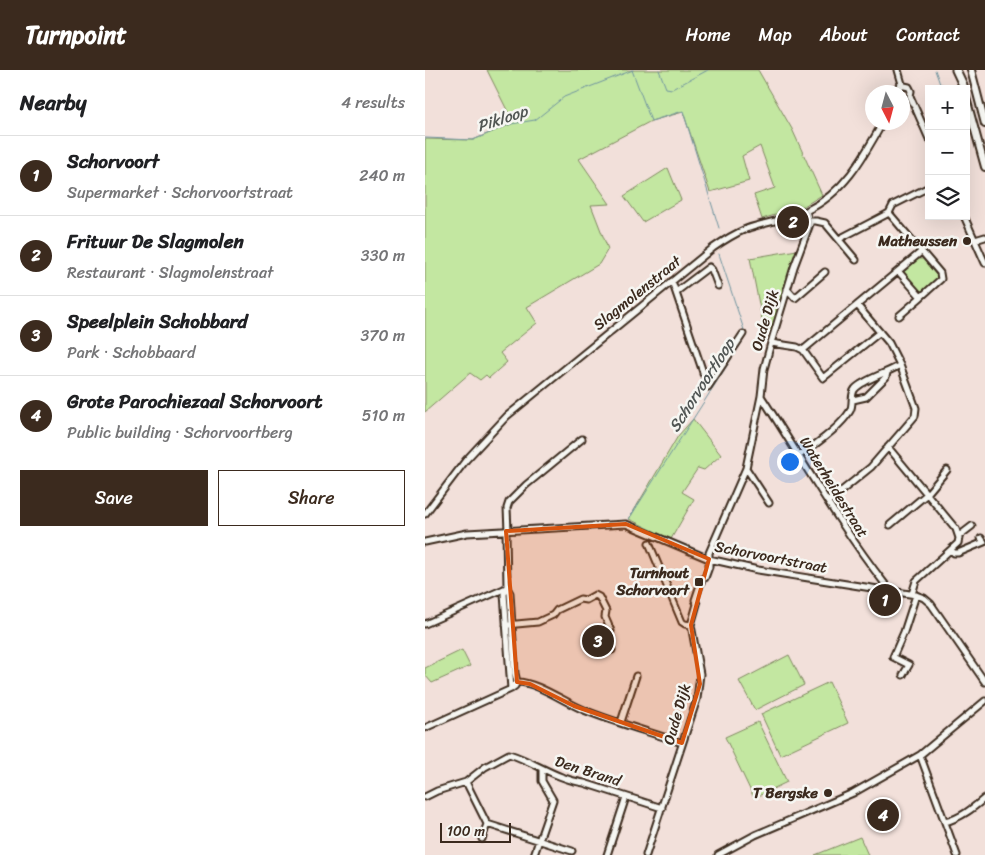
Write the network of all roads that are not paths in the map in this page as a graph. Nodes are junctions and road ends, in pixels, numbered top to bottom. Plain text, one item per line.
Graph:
1 (898, 70) edge
2 (958, 70) edge
3 (971, 70) edge
4 (900, 85) edge
5 (962, 85) edge
6 (910, 96) edge
7 (970, 113) edge
8 (985, 124) edge
9 (878, 130) edge
10 (925, 130) edge
11 (985, 167) edge
12 (925, 189) edge
13 (806, 211) junction
14 (889, 213) junction
15 (966, 220) edge
16 (811, 221) junction
17 (985, 237) edge
18 (839, 239) junction
19 (975, 240) junction
20 (921, 252) junction
21 (856, 260) dead end
22 (985, 263) edge
23 (898, 271) junction
24 (825, 272) dead end
25 (672, 281) junction
26 (718, 286) dead end
27 (787, 288) junction
28 (676, 292) junction
29 (921, 297) junction
30 (857, 305) junction
31 (899, 316) dead end
32 (880, 332) junction
33 (743, 334) dead end
34 (771, 343) junction
35 (803, 350) junction
36 (900, 365) junction
37 (716, 369) dead end
38 (887, 373) junction
39 (703, 374) junction
40 (761, 396) junction
41 (853, 400) junction
42 (582, 439) dead end
43 (888, 447) junction
44 (800, 455) junction
45 (746, 468) junction
46 (947, 470) dead end
47 (927, 494) junction
48 (829, 501) junction
49 (769, 503) dead end
50 (425, 514) edge
51 (890, 524) dead end
52 (972, 526) dead end
53 (507, 530) junction
54 (959, 537) junction
55 (981, 538) dead end
56 (425, 542) edge
57 (649, 543) dead end
58 (951, 550) junction
59 (709, 559) junction
60 (507, 588) junction
61 (886, 590) junction
62 (914, 594) junction
63 (425, 624) edge
64 (509, 624) junction
65 (691, 625) junction
66 (612, 650) dead end
67 (512, 674) junction
68 (636, 676) dead end
69 (903, 676) dead end
70 (517, 682) junction
71 (985, 682) edge
72 (511, 689) junction
73 (985, 701) edge
74 (621, 722) junction
75 (425, 728) edge
76 (682, 743) junction
77 (920, 755) junction
78 (542, 769) junction
79 (466, 782) junction
80 (425, 797) edge
81 (626, 797) junction
82 (985, 798) edge
83 (662, 808) junction
84 (945, 822) junction
85 (487, 824) junction
86 (482, 839) dead end
87 (540, 841) junction
88 (572, 851) dead end
89 (534, 855) edge
90 (607, 855) edge
91 (647, 855) edge
92 (718, 855) edge
93 (957, 855) edge

1 - 4 street
2 - 5 highway
3 - 8 main road
6 - 10 street
7 - 11 main road
9 - 13 street, Slagmolenstraat
12 - 14 street
13 - 16 street
13 - 25 street, Slagmolenstraat
14 - 18 street
14 - 20 street
15 - 19 street
16 - 18 street
16 - 27 street, Oude Dijk
17 - 19 street
18 - 21 street
19 - 22 street
20 - 23 street
20 - 29 street
23 - 29 street
23 - 30 street
24 - 27 street
25 - 28 street
25 - 50 street, Slagmolenstraat
26 - 28 street
27 - 34 street, Oude Dijk
28 - 39 street
29 - 31 street
30 - 32 street
30 - 35 street
32 - 35 street
32 - 36 street
33 - 39 street
34 - 35 street
34 - 40 street, Oude Dijk
36 - 38 street
36 - 43 street
37 - 39 street
38 - 41 street
38 - 41 street
40 - 44 street, Waterheidestraat
40 - 45 street, Oude Dijk
41 - 44 street
42 - 53 street
43 - 47 street
43 - 48 street
44 - 48 street, Waterheidestraat
45 - 49 street
45 - 59 street, Oude Dijk
46 - 47 street
47 - 51 street
47 - 54 street
48 - 61 street, Waterheidestraat
52 - 54 street
53 - 56 street, Schorvoortstraat
53 - 59 street, Schorvoortstraat
53 - 60 street
54 - 58 street
55 - 58 street
57 - 65 street
58 - 62 street
59 - 61 street, Schorvoortstraat
59 - 65 street, Oude Dijk
60 - 63 street
60 - 64 street
61 - 62 street, Schorvoortstraat
62 - 69 street
62 - 71 street, Schorvoortstraat
64 - 66 street
64 - 67 street
65 - 76 street, Oude Dijk
67 - 70 street
67 - 72 street
68 - 74 street
70 - 72 street
70 - 74 street
72 - 75 street
73 - 77 street
74 - 76 street
76 - 83 street, Oude Dijk
77 - 84 street
77 - 92 street
78 - 79 street, Den Brand
78 - 81 street, Den Brand
78 - 87 street, Den Brand
79 - 80 street, Den Brand
79 - 85 street
81 - 83 street, Den Brand
81 - 90 street, Den Brand
82 - 84 street
83 - 91 street, Oude Dijk
84 - 93 street
85 - 86 street
85 - 87 street
87 - 88 street
87 - 89 street, Den Brand

